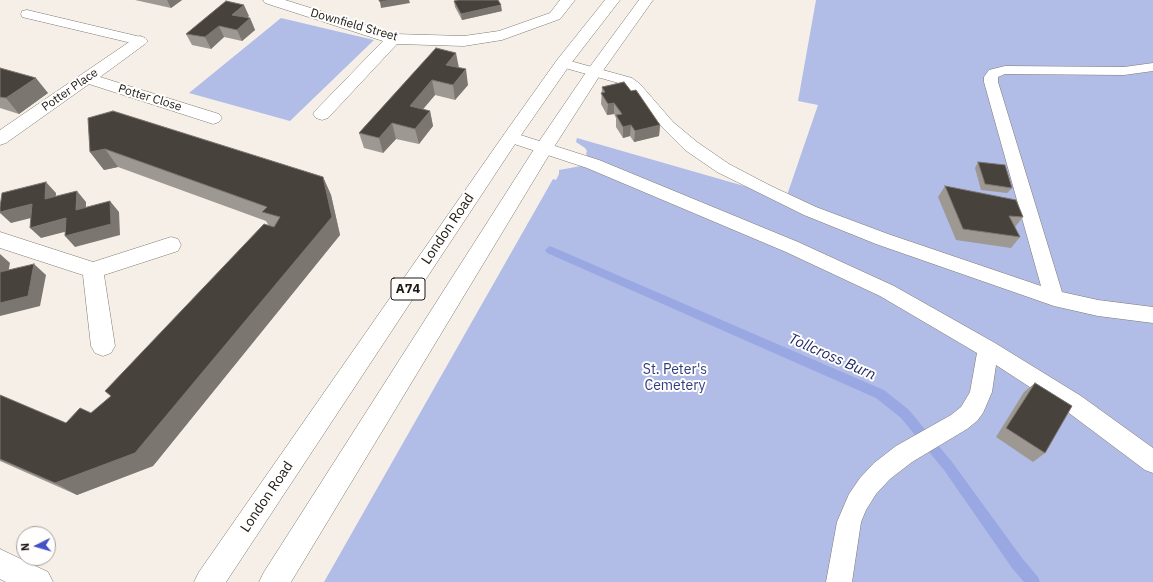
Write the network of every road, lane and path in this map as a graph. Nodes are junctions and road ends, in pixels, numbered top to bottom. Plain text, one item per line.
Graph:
1 (270, 0) edge
2 (315, 0) edge
3 (568, 0) edge
4 (613, 0) edge
5 (646, 0) edge
6 (301, 10) junction
7 (27, 14) dead end
8 (393, 39) junction
9 (140, 41) joint
10 (563, 63) junction
11 (1153, 67) edge
12 (594, 71) junction
13 (86, 78) junction
14 (322, 114) dead end
15 (213, 118) dead end
16 (510, 137) junction
17 (0, 139) edge
18 (544, 147) junction
19 (0, 240) edge
20 (171, 245) dead end
21 (93, 270) junction
22 (1054, 298) junction
23 (1153, 315) edge
24 (103, 346) dead end
25 (988, 349) junction
26 (1153, 462) edge
27 (0, 564) edge
28 (38, 582) edge
29 (209, 582) edge
30 (274, 582) edge
31 (839, 582) edge

1 - 6 main road, Downfield Street
2 - 6 main road
3 - 8 main road, Downfield Street
4 - 10 main road, London Road / A74
5 - 12 main road, A74
6 - 8 main road, Downfield Street
7 - 9 lane
8 - 14 main road
9 - 13 main road, Potter Place
10 - 12 lane
10 - 16 main road, London Road / A74
11 - 22 lane
12 - 18 main road, A74
12 - 22 lane
13 - 15 main road, Potter Close
13 - 17 main road, Potter Place
16 - 18 lane
16 - 29 main road, London Road / A74
18 - 25 lane
18 - 30 main road, A74
19 - 21 main road
20 - 21 main road
21 - 24 main road
22 - 23 lane
25 - 26 lane
25 - 31 lane
27 - 28 main road

